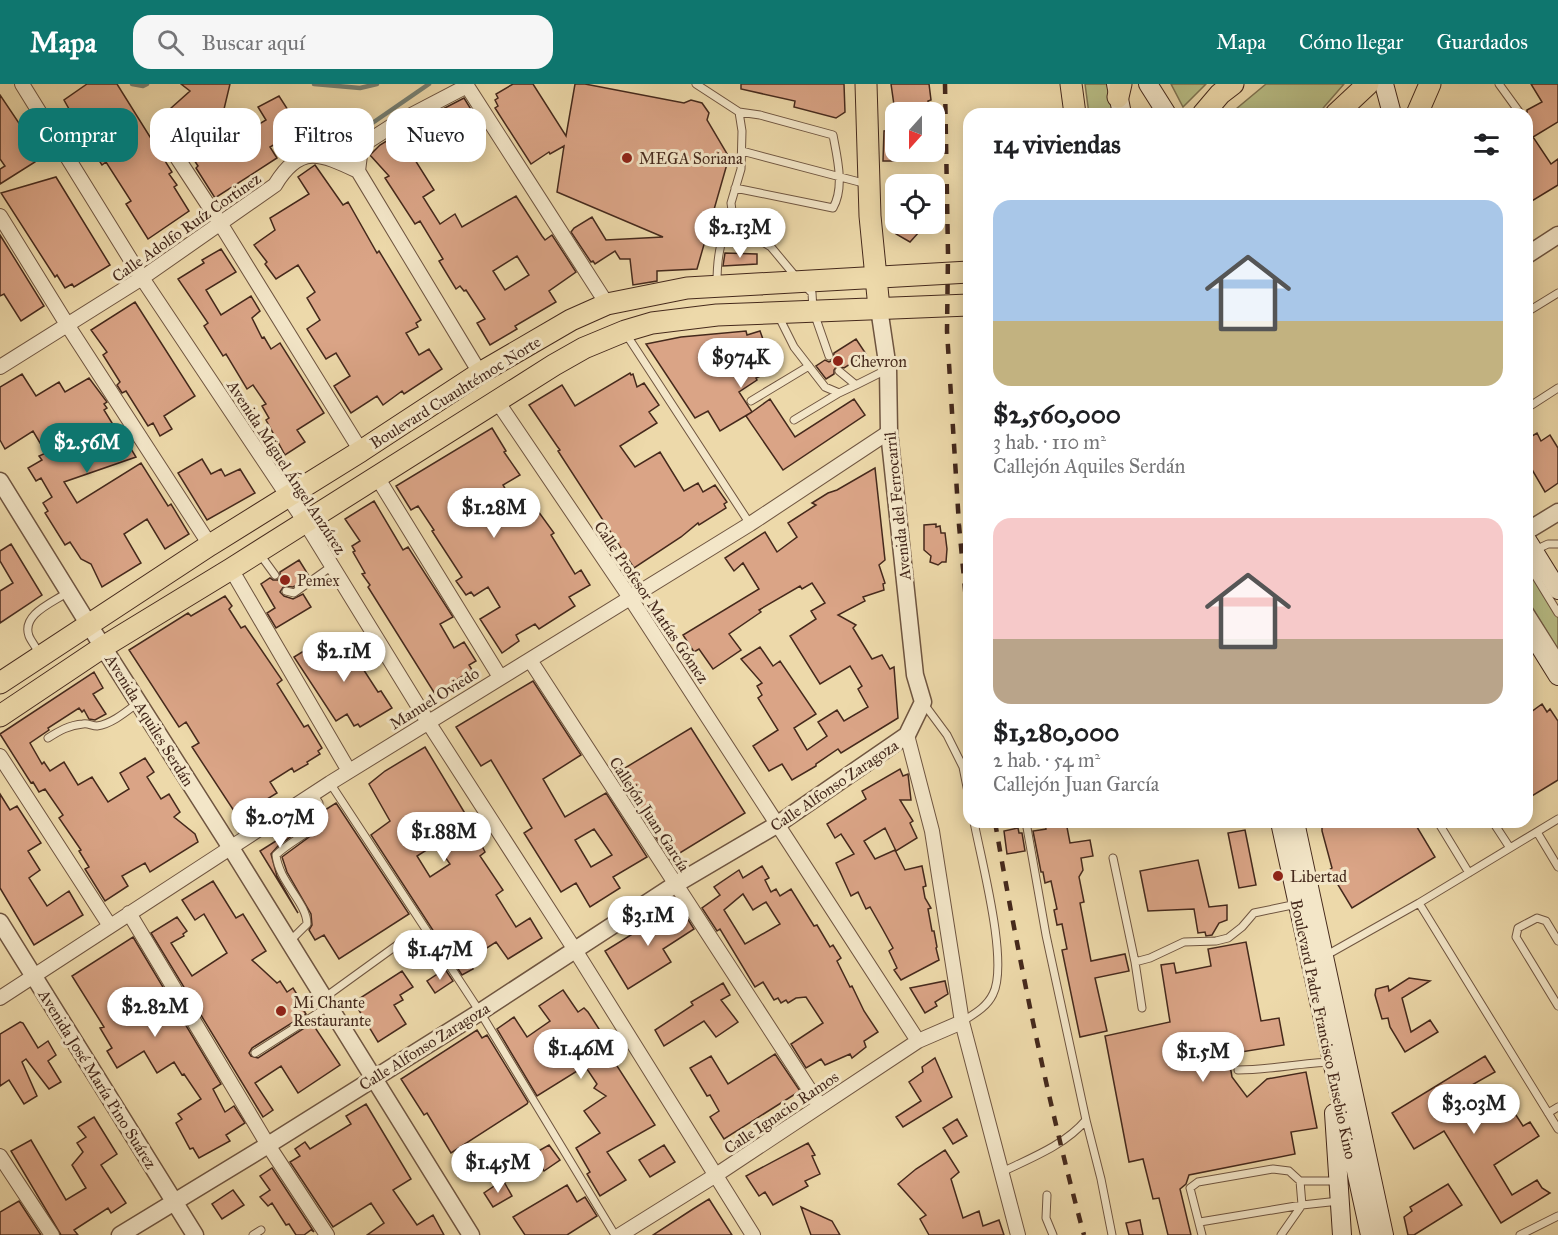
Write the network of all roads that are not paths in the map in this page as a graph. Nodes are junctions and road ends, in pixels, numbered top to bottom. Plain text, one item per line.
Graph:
1 (22, 84) edge
2 (696, 84) edge
3 (866, 84) edge
4 (1071, 84) edge
5 (1148, 84) edge
6 (1233, 84) edge
7 (1368, 84) edge
8 (1384, 84) edge
9 (1431, 84) edge
10 (1499, 84) edge
11 (467, 85) edge
12 (1074, 108) edge
13 (1163, 108) edge
14 (1208, 108) edge
15 (1342, 108) edge
16 (1390, 108) edge
17 (1421, 108) edge
18 (1516, 108) edge
19 (739, 112) junction
20 (742, 151) junction
21 (180, 162) edge
22 (358, 171) junction
23 (839, 177) junction
24 (869, 184) junction
25 (735, 188) junction
26 (0, 216) edge
27 (733, 219) junction
28 (220, 223) junction
29 (1558, 235) edge
30 (1533, 251) edge
31 (963, 272) edge
32 (876, 276) junction
33 (142, 278) junction
34 (800, 281) junction
35 (717, 285) junction
36 (1558, 293) edge
37 (607, 304) junction
38 (963, 306) edge
39 (879, 308) junction
40 (1533, 308) edge
41 (813, 310) junction
42 (777, 312) junction
43 (68, 326) junction
44 (625, 331) junction
45 (829, 356) dead end
46 (809, 366) junction
47 (0, 367) edge
48 (888, 369) junction
49 (838, 372) dead end
50 (480, 373) junction
51 (856, 385) junction
52 (1558, 388) edge
53 (839, 393) junction
54 (496, 401) junction
55 (751, 401) dead end
56 (1533, 404) edge
57 (794, 420) dead end
58 (889, 432) junction
59 (361, 451) junction
60 (377, 477) junction
61 (0, 481) edge
62 (287, 497) junction
63 (1558, 512) edge
64 (305, 522) junction
65 (750, 524) junction
66 (1533, 527) edge
67 (210, 544) junction
68 (1558, 544) edge
69 (1533, 550) edge
70 (258, 552) junction
71 (1533, 556) edge
72 (1533, 560) edge
73 (332, 566) junction
74 (231, 569) junction
75 (275, 575) dead end
76 (1558, 590) edge
77 (286, 591) dead end
78 (68, 592) junction
79 (630, 599) junction
80 (1558, 613) edge
81 (1533, 616) edge
82 (89, 625) junction
83 (1533, 636) edge
84 (103, 647) junction
85 (41, 656) junction
86 (1558, 656) edge
87 (530, 660) junction
88 (1558, 676) edge
89 (500, 677) junction
90 (0, 683) edge
91 (139, 702) junction
92 (923, 702) junction
93 (0, 716) edge
94 (428, 722) junction
95 (907, 735) junction
96 (48, 738) dead end
97 (0, 756) edge
98 (963, 767) edge
99 (349, 771) junction
100 (330, 783) junction
101 (313, 794) junction
102 (1558, 819) edge
103 (778, 824) junction
104 (975, 828) edge
105 (1027, 828) edge
106 (1281, 828) edge
107 (1296, 828) edge
108 (1442, 828) edge
109 (1497, 828) edge
110 (1537, 832) junction
111 (231, 848) junction
112 (1510, 848) junction
113 (1113, 858) dead end
114 (1558, 867) edge
115 (1469, 873) junction
116 (676, 884) junction
117 (1419, 903) junction
118 (1297, 904) junction
119 (129, 913) junction
120 (0, 922) edge
121 (110, 926) junction
122 (411, 935) dead end
123 (1558, 941) edge
124 (289, 942) junction
125 (575, 950) junction
126 (1316, 960) junction
127 (1135, 962) junction
128 (34, 977) junction
129 (0, 998) edge
130 (326, 1002) junction
131 (1558, 1006) edge
132 (1142, 1008) dead end
133 (480, 1012) junction
134 (962, 1022) junction
135 (918, 1041) junction
136 (255, 1053) dead end
137 (1331, 1062) junction
138 (1238, 1070) dead end
139 (373, 1078) junction
140 (1335, 1081) junction
141 (820, 1106) junction
142 (1558, 1107) edge
143 (1548, 1113) junction
144 (1086, 1120) junction
145 (1558, 1129) edge
146 (268, 1145) junction
147 (0, 1156) edge
148 (1002, 1172) junction
149 (716, 1175) junction
150 (1300, 1181) junction
151 (1338, 1181) junction
152 (1047, 1195) dead end
153 (174, 1200) junction
154 (1339, 1201) junction
155 (1302, 1205) junction
156 (1558, 1216) edge
157 (1200, 1222) junction
158 (261, 1230) dead end
159 (52, 1235) edge
160 (120, 1235) edge
161 (195, 1235) edge
162 (253, 1235) edge
163 (327, 1235) edge
164 (471, 1235) edge
165 (615, 1235) edge
166 (620, 1235) edge
167 (753, 1235) edge
168 (1018, 1235) edge
169 (1053, 1235) edge
170 (1112, 1235) edge
171 (1202, 1235) edge
172 (1281, 1235) edge
173 (1342, 1235) edge
174 (1370, 1235) edge
175 (1384, 1235) edge
176 (1520, 1235) edge

1 - 33 street, Avenida Miguel Ángel Anzúrez
2 - 19 lane
3 - 24 main road
4 - 12 main road
5 - 13 main road
6 - 14 main road
7 - 15 main road
8 - 16 main road
9 - 17 main road
10 - 18 lane
11 - 22 street
11 - 37 street
19 - 20 lane
19 - 23 lane
20 - 23 lane
20 - 25 lane
21 - 28 street
22 - 28 street, Calle Adolfo Ruíz Cortinez
22 - 50 street
23 - 24 lane
23 - 25 lane
24 - 32 main road
25 - 27 lane
26 - 43 street
27 - 34 lane
27 - 35 lane
28 - 33 street, Calle Adolfo Ruíz Cortinez
28 - 59 street
29 - 30 street
31 - 32 main road, Boulevard Cuauhtémoc Norte
32 - 34 main road, Boulevard Cuauhtémoc Norte
32 - 39 main road
33 - 43 street, Calle Adolfo Ruíz Cortinez
33 - 62 street, Avenida Miguel Ángel Anzúrez
34 - 35 main road, Boulevard Cuauhtémoc Norte
34 - 41 lane
35 - 37 main road, Boulevard Cuauhtémoc Norte
36 - 40 lane
37 - 50 main road, Boulevard Cuauhtémoc Norte
38 - 39 main road, Boulevard Cuauhtémoc Norte
39 - 41 main road, Boulevard Cuauhtémoc Norte
39 - 48 street, Avenida del Ferrocarril
41 - 42 main road, Boulevard Cuauhtémoc Norte
41 - 45 lane
42 - 44 main road, Boulevard Cuauhtémoc Norte
42 - 46 lane
43 - 47 street, Calle Adolfo Ruíz Cortinez
43 - 67 street
44 - 54 main road, Boulevard Cuauhtémoc Norte
44 - 65 lane
46 - 53 lane
46 - 55 lane
48 - 51 lane
48 - 58 street, Avenida del Ferrocarril
49 - 51 lane
50 - 59 main road, Boulevard Cuauhtémoc Norte
51 - 53 lane
52 - 56 lane
53 - 57 lane
54 - 60 main road, Boulevard Cuauhtémoc Norte
54 - 79 street, Calle Profesor Matías Gómez
58 - 65 street, Manuel Oviedo
58 - 92 street, Avenida del Ferrocarril
59 - 62 main road, Boulevard Cuauhtémoc Norte
60 - 64 main road, Boulevard Cuauhtémoc Norte
60 - 89 street
61 - 78 street, Avenida Aquiles Serdán
62 - 64 street, Avenida Miguel Ángel Anzúrez
62 - 67 main road, Boulevard Cuauhtémoc Norte
63 - 66 street
64 - 70 main road, Boulevard Cuauhtémoc Norte
64 - 73 street, Avenida Miguel Ángel Anzúrez
65 - 79 street, Manuel Oviedo
67 - 82 main road, Boulevard Cuauhtémoc Norte
68 - 69 lane
70 - 74 main road, Boulevard Cuauhtémoc Norte
70 - 75 lane
71 - 76 main road
72 - 80 lane
73 - 77 lane
73 - 94 street, Avenida Miguel Ángel Anzúrez
74 - 84 main road, Boulevard Cuauhtémoc Norte
74 - 99 street
78 - 82 street, Avenida Aquiles Serdán
78 - 85 lane
79 - 87 street, Manuel Oviedo
79 - 103 street, Calle Profesor Matías Gómez
81 - 86 lane
82 - 84 street, Avenida Aquiles Serdán
82 - 85 main road, Boulevard Cuauhtémoc Norte
83 - 88 main road
84 - 91 street, Avenida Aquiles Serdán
84 - 93 main road, Boulevard Cuauhtémoc Norte
85 - 90 main road, Boulevard Cuauhtémoc Norte
87 - 89 street, Manuel Oviedo
87 - 116 street, Callejón Juan García
89 - 94 street, Manuel Oviedo
91 - 96 lane
91 - 111 street, Avenida Aquiles Serdán
92 - 95 street, Calle Alfonso Zaragoza
92 - 98 lane
94 - 99 street, Manuel Oviedo
94 - 125 street, Avenida Miguel Ángel Anzúrez
95 - 103 street, Calle Alfonso Zaragoza
95 - 134 street
97 - 121 street
99 - 100 street, Manuel Oviedo
100 - 101 street, Manuel Oviedo
100 - 133 lane
101 - 111 street, Manuel Oviedo
101 - 124 lane
102 - 110 lane
103 - 116 street, Calle Alfonso Zaragoza
103 - 135 street, Calle Profesor Matías Gómez
104 - 134 lane
105 - 144 lane
106 - 118 main road, Boulevard Padre Francisco Eusebio Kino
107 - 126 main road, Boulevard Padre Francisco Eusebio Kino
108 - 115 lane
109 - 112 lane
110 - 112 lane
110 - 114 lane
111 - 119 street, Manuel Oviedo
111 - 124 street, Avenida Aquiles Serdán
112 - 115 lane
113 - 127 lane
115 - 117 lane
116 - 125 street, Calle Alfonso Zaragoza
116 - 141 street, Callejón Juan García
117 - 126 lane
117 - 143 lane
118 - 126 main road, Boulevard Padre Francisco Eusebio Kino
118 - 127 lane
119 - 121 street, Manuel Oviedo
119 - 146 street
120 - 128 street, Avenida José María Pino Suárez
121 - 128 street, Manuel Oviedo
122 - 130 lane
123 - 131 lane
124 - 130 street, Avenida Aquiles Serdán
125 - 133 street, Calle Alfonso Zaragoza
125 - 149 street, Avenida Miguel Ángel Anzúrez
126 - 137 main road, Boulevard Padre Francisco Eusebio Kino
126 - 175 main road, Boulevard Padre Francisco Eusebio Kino
127 - 132 lane
128 - 129 street, Manuel Oviedo
128 - 153 street, Avenida José María Pino Suárez
130 - 136 lane
130 - 139 street, Avenida Aquiles Serdán
133 - 139 street, Calle Alfonso Zaragoza
133 - 165 lane
134 - 135 street, Calle Ignacio Ramos
134 - 148 street
135 - 141 street, Calle Ignacio Ramos
137 - 138 lane
137 - 140 main road, Boulevard Padre Francisco Eusebio Kino
139 - 146 street, Calle Alfonso Zaragoza
139 - 164 street, Avenida Aquiles Serdán
140 - 151 main road
140 - 174 main road, Boulevard Padre Francisco Eusebio Kino
141 - 149 street, Calle Ignacio Ramos
142 - 143 lane
143 - 145 lane
144 - 148 lane
144 - 170 lane
146 - 153 street, Calle Alfonso Zaragoza
146 - 163 street
147 - 159 street
148 - 168 street
149 - 166 street, Calle Ignacio Ramos
149 - 167 street, Avenida Miguel Ángel Anzúrez
150 - 151 lane
150 - 155 lane
150 - 157 lane
151 - 154 main road
152 - 169 lane
153 - 160 street, Calle Alfonso Zaragoza
153 - 161 street, Avenida José María Pino Suárez
154 - 155 lane
154 - 173 main road
155 - 157 lane
155 - 172 lane
156 - 176 lane
157 - 171 lane
158 - 162 lane

